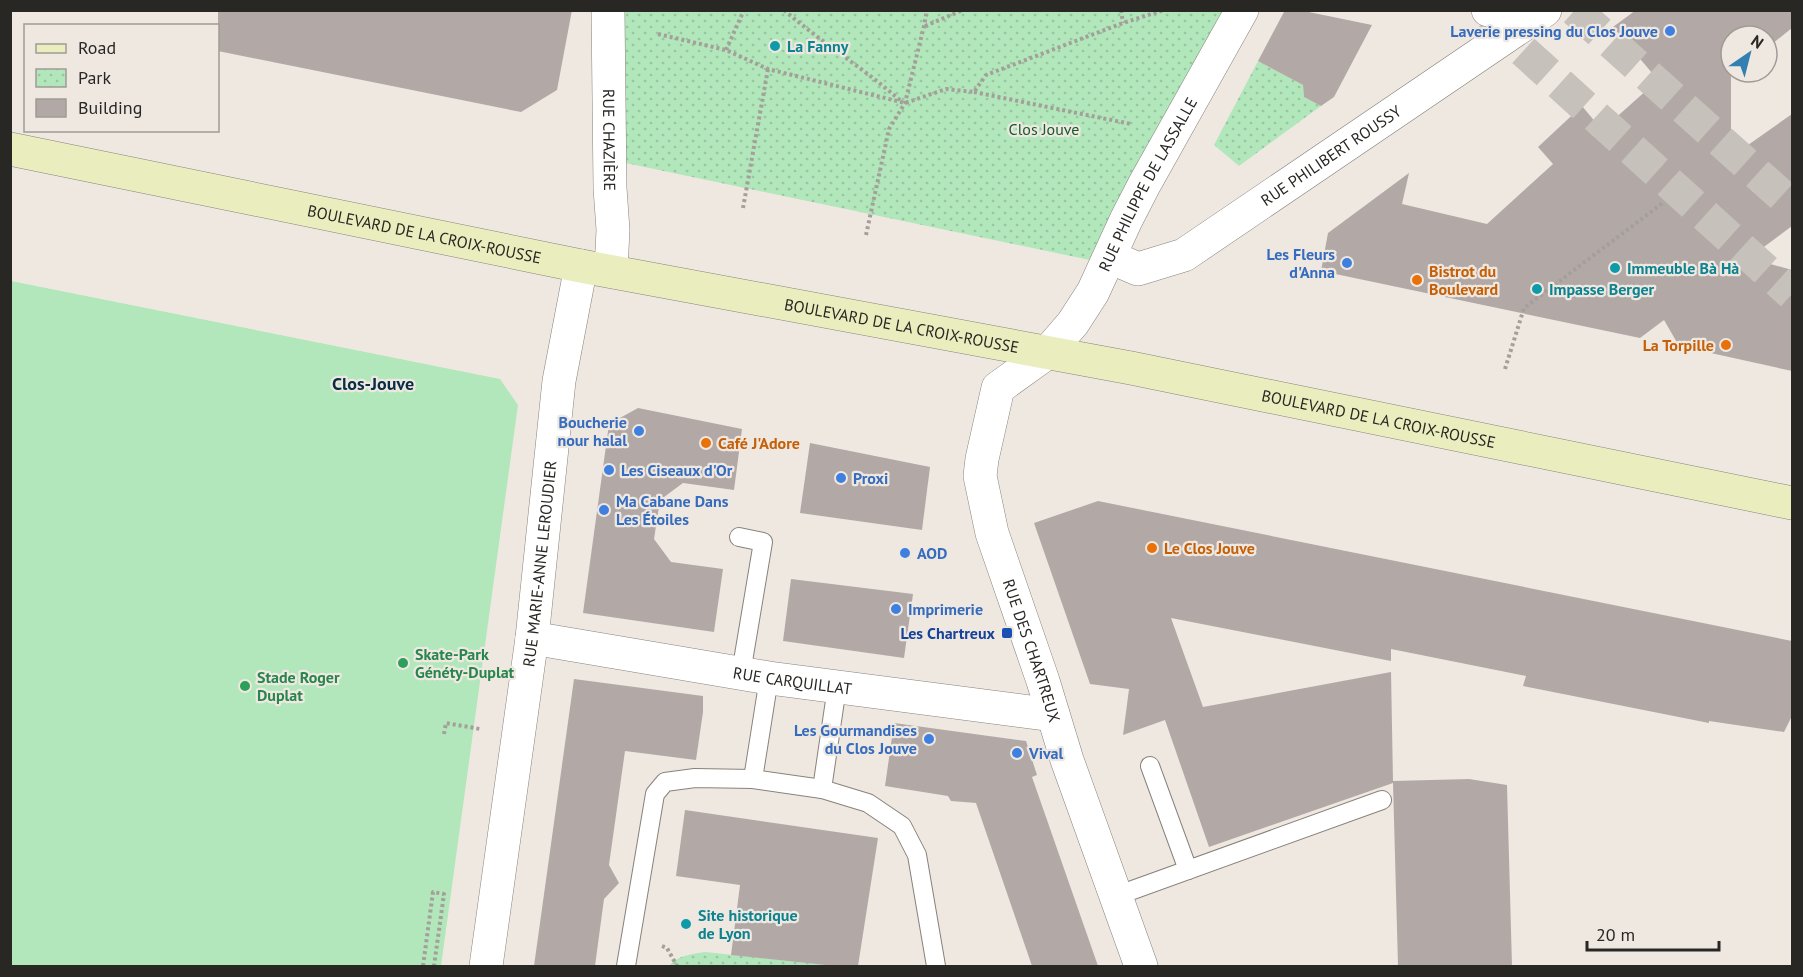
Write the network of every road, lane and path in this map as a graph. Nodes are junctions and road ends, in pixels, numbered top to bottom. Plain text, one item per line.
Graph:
1 (608, 10) edge
2 (744, 10) edge
3 (784, 10) edge
4 (927, 10) edge
5 (963, 10) edge
6 (1121, 10) edge
7 (1164, 10) edge
8 (1242, 10) edge
9 (1488, 10) edge
10 (1539, 15) edge
11 (1122, 23) junction
12 (924, 26) junction
13 (658, 34) dead end
14 (726, 50) junction
15 (768, 69) junction
16 (974, 93) junction
17 (905, 103) junction
18 (1131, 124) dead end
19 (10, 149) edge
20 (1664, 202) dead end
21 (743, 208) dead end
22 (866, 235) dead end
23 (1110, 257) junction
24 (596, 268) junction
25 (1048, 352) junction
26 (1505, 369) dead end
27 (1792, 503) edge
28 (739, 537) dead end
29 (532, 639) junction
30 (755, 675) junction
31 (837, 687) junction
32 (1053, 715) junction
33 (480, 729) dead end
34 (444, 734) dead end
35 (1150, 766) dead end
36 (753, 779) junction
37 (822, 789) junction
38 (1382, 800) dead end
39 (1188, 870) junction
40 (1116, 896) junction
41 (423, 966) edge
42 (434, 966) edge
43 (486, 966) edge
44 (626, 966) edge
45 (936, 966) edge
46 (1141, 966) edge

1 - 24 street, RUE CHAZIÈRE
2 - 14 path
3 - 17 path
4 - 12 path
5 - 12 path
6 - 11 path
7 - 11 path
8 - 23 street, RUE PHILIPPE DE LASSALLE
9 - 10 street
10 - 23 street, RUE PHILIBERT ROUSSY
11 - 16 path
12 - 17 path
13 - 14 path
14 - 15 path
15 - 17 path
15 - 21 path
16 - 17 path
16 - 18 path
17 - 22 path
19 - 24 main road, BOULEVARD DE LA CROIX-ROUSSE
20 - 26 path
23 - 25 street, RUE PHILIPPE DE LASSALLE
24 - 25 main road, BOULEVARD DE LA CROIX-ROUSSE
24 - 29 street, RUE MARIE-ANNE LEROUDIER
25 - 27 main road, BOULEVARD DE LA CROIX-ROUSSE
25 - 32 street, RUE DES CHARTREUX
28 - 30 lane
29 - 30 street, RUE CARQUILLAT
29 - 43 street, RUE MARIE-ANNE LEROUDIER
30 - 31 street, RUE CARQUILLAT
30 - 36 lane
31 - 32 street, RUE CARQUILLAT
31 - 37 lane
32 - 40 street, RUE DES CHARTREUX
33 - 34 path
35 - 39 lane
36 - 37 lane
36 - 44 lane
37 - 45 lane
38 - 39 lane
39 - 40 lane
40 - 46 street, RUE DES CHARTREUX
41 - 42 path

